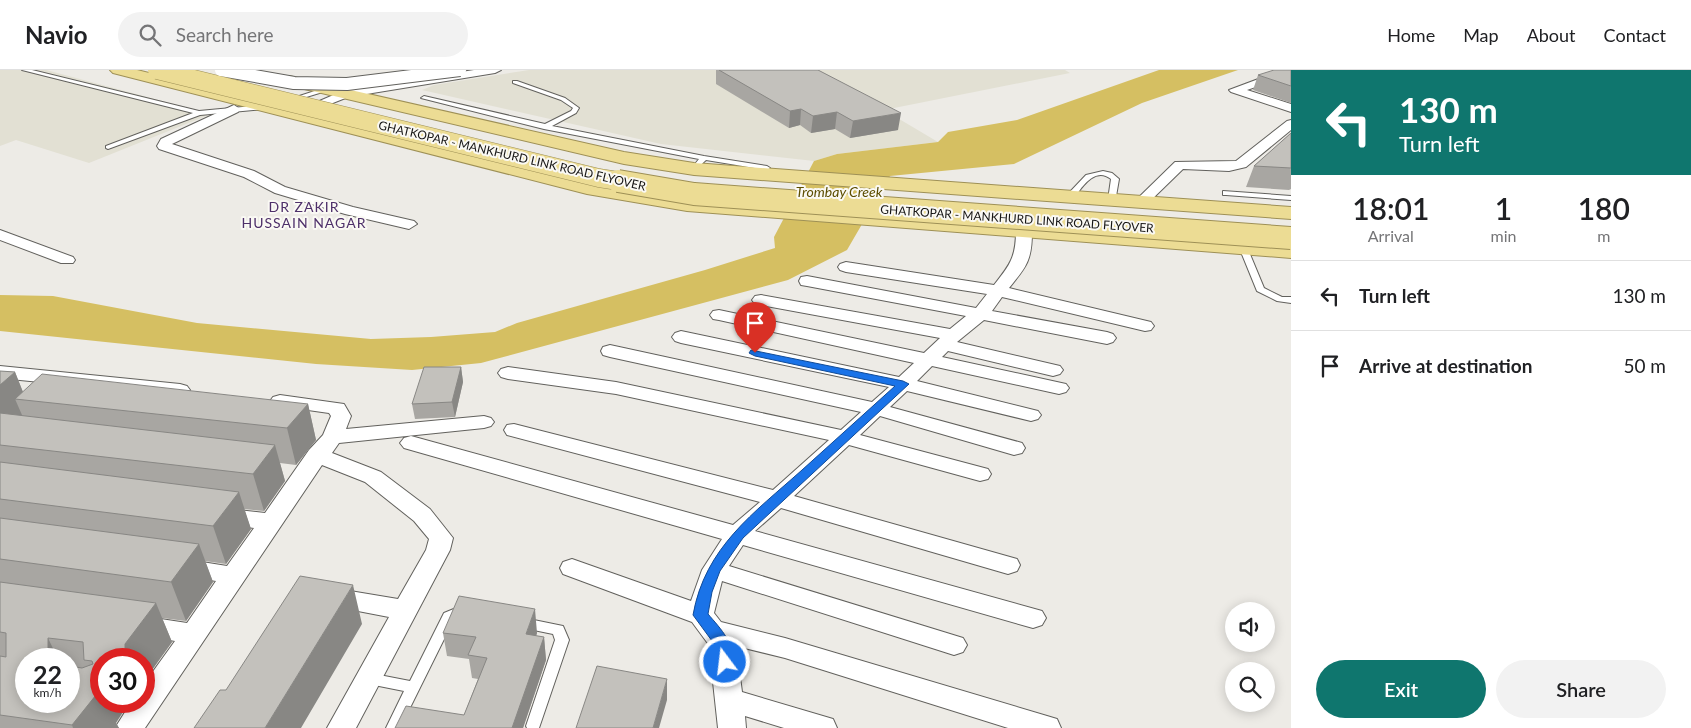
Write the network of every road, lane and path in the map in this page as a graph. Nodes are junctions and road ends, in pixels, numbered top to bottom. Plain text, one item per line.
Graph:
1 (25, 70) edge
2 (118, 70) edge
3 (157, 70) edge
4 (212, 70) edge
5 (221, 70) edge
6 (239, 70) edge
7 (425, 70) edge
8 (460, 70) edge
9 (495, 70) edge
10 (1291, 77) edge
11 (515, 82) dead end
12 (385, 87) junction
13 (324, 90) junction
14 (345, 94) junction
15 (424, 98) dead end
16 (264, 107) junction
17 (1291, 108) edge
18 (234, 109) junction
19 (198, 113) junction
20 (293, 115) junction
21 (1291, 124) edge
22 (546, 126) junction
23 (528, 136) junction
24 (633, 146) junction
25 (108, 148) dead end
26 (618, 156) junction
27 (699, 164) junction
28 (767, 168) dead end
29 (1226, 193) dead end
30 (1291, 198) edge
31 (1260, 199) junction
32 (1141, 202) junction
33 (1291, 212) edge
34 (1291, 222) edge
35 (409, 224) dead end
36 (1024, 231) junction
37 (0, 235) edge
38 (1291, 238) edge
39 (1243, 247) junction
40 (1291, 251) edge
41 (67, 260) dead end
42 (846, 267) dead end
43 (807, 282) dead end
44 (998, 291) junction
45 (761, 300) dead end
46 (1291, 300) edge
47 (981, 313) junction
48 (718, 315) dead end
49 (1145, 326) dead end
50 (680, 337) dead end
51 (1107, 338) dead end
52 (942, 346) junction
53 (610, 351) dead end
54 (1053, 370) dead end
55 (0, 372) edge
56 (508, 373) dead end
57 (76, 378) junction
58 (903, 384) junction
59 (1059, 388) dead end
60 (201, 392) edge
61 (56, 396) edge
62 (259, 399) edge
63 (876, 409) junction
64 (1031, 415) dead end
65 (484, 422) dead end
66 (514, 430) dead end
67 (846, 437) junction
68 (411, 444) dead end
69 (1014, 448) dead end
70 (309, 460) junction
71 (980, 474) dead end
72 (778, 498) junction
73 (202, 513) edge
74 (270, 522) junction
75 (738, 534) junction
76 (1008, 564) dead end
77 (164, 566) edge
78 (572, 568) dead end
79 (714, 570) junction
80 (221, 574) dead end
81 (306, 598) edge
82 (405, 610) junction
83 (474, 612) edge
84 (1033, 618) dead end
85 (511, 620) edge
86 (117, 622) edge
87 (706, 622) junction
88 (185, 632) dead end
89 (954, 645) dead end
90 (368, 679) junction
91 (155, 687) edge
92 (412, 687) junction
93 (730, 700) junction
94 (138, 713) edge
95 (533, 726) dead end
96 (128, 728) edge
97 (341, 728) edge
98 (393, 728) edge
99 (732, 728) edge
100 (822, 728) edge
101 (1047, 728) edge

1 - 19 lane
2 - 16 highway
3 - 38 highway, GHATKOPAR - MANKHURD LINK ROAD FLYOVER, bridge
4 - 34 highway, GHATKOPAR - MANKHURD LINK ROAD FLYOVER, bridge
5 - 8 street, bridge
6 - 13 highway
7 - 12 street
9 - 12 street
10 - 17 street
11 - 22 lane
12 - 14 street
13 - 14 highway
13 - 16 lane
14 - 20 street
14 - 23 highway
15 - 22 lane
16 - 18 lane
16 - 20 highway
18 - 19 lane
18 - 35 street
19 - 25 lane
20 - 36 highway
21 - 32 street
22 - 23 lane
22 - 24 lane
23 - 26 highway
24 - 26 lane
24 - 27 lane
26 - 27 highway
27 - 28 lane
27 - 32 highway
29 - 31 lane
30 - 31 lane
31 - 32 highway
31 - 33 highway
36 - 39 highway
36 - 44 street
37 - 41 street
39 - 40 highway
39 - 46 lane
42 - 44 street
43 - 47 street
44 - 47 street
44 - 49 street
45 - 52 street
47 - 51 street
47 - 52 street
48 - 52 street
50 - 58 street
52 - 54 street
52 - 58 street
52 - 59 street
53 - 63 street
55 - 57 street
56 - 67 street
57 - 60 street
57 - 61 street
58 - 63 street
58 - 64 street
62 - 70 street
63 - 67 street
63 - 69 street
65 - 70 street
66 - 72 street
67 - 71 street
67 - 72 street
68 - 75 street
70 - 74 street
70 - 82 street
72 - 75 street
72 - 76 street
73 - 74 street
74 - 91 street
75 - 79 street
75 - 84 street
77 - 80 street
78 - 87 street
79 - 87 street
79 - 89 street
81 - 82 street
82 - 90 street
83 - 92 lane
85 - 95 lane
86 - 88 street
87 - 93 street
87 - 101 street
90 - 92 lane
90 - 97 street
92 - 98 lane
93 - 99 street
93 - 100 street
94 - 96 street

